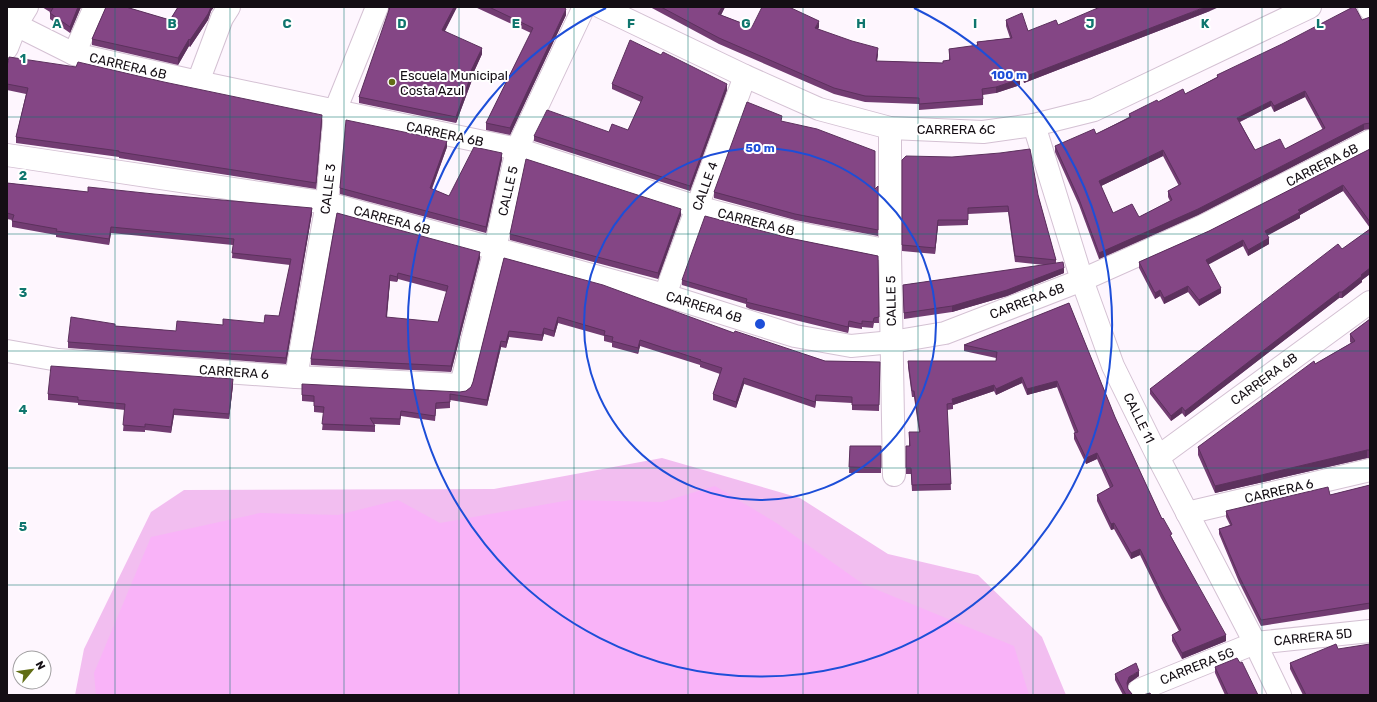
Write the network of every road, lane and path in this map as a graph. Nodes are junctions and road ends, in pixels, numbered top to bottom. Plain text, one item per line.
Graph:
1 (27, 7) edge
2 (95, 7) edge
3 (229, 7) edge
4 (377, 7) edge
5 (584, 7) edge
6 (601, 7) edge
7 (1310, 7) edge
8 (10, 22) edge
9 (7, 48) edge
10 (74, 54) junction
11 (745, 76) junction
12 (198, 82) junction
13 (335, 111) junction
14 (1034, 125) junction
15 (890, 128) junction
16 (1370, 141) edge
17 (517, 149) junction
18 (7, 155) edge
19 (327, 203) junction
20 (696, 207) junction
21 (495, 249) junction
22 (890, 251) junction
23 (1082, 280) junction
24 (665, 295) junction
25 (1370, 302) edge
26 (892, 342) junction
27 (7, 351) edge
28 (296, 377) junction
29 (461, 385) joint
30 (1158, 457) junction
31 (1370, 470) edge
32 (894, 475) dead end
33 (1187, 513) junction
34 (1370, 631) edge
35 (1255, 643) junction
36 (1139, 690) dead end
37 (1280, 695) edge

1 - 8 street
2 - 10 street
3 - 12 street
4 - 13 street, CALLE 3
5 - 17 street, CALLE 5
6 - 11 street, CARRERA 6C
7 - 14 street, CARRERA 6C
8 - 9 street
8 - 10 street, CARRERA 6B
10 - 12 street, CARRERA 6B
11 - 15 street, CARRERA 6C
11 - 20 street, CALLE 4
12 - 13 street, CARRERA 6B
13 - 17 street, CARRERA 6B
13 - 19 street, CALLE 3
14 - 15 street, CARRERA 6C
14 - 23 street, CALLE 11
15 - 22 street, CALLE 5
16 - 23 street, CARRERA 6B
17 - 20 street, CARRERA 6B
17 - 21 street, CALLE 5
18 - 19 street, CARRERA 6B
19 - 21 street, CARRERA 6B
19 - 28 street, CALLE 3
20 - 22 street, CARRERA 6B
20 - 24 street, CALLE 4
21 - 24 street, CARRERA 6B
21 - 29 street, CALLE 5
22 - 26 street, CALLE 5
23 - 26 street, CARRERA 6B
23 - 30 street, CALLE 11
24 - 26 street, CARRERA 6B
25 - 30 street, CARRERA 6B
26 - 32 street, CALLE 5
27 - 28 street, CARRERA 6
28 - 29 street, CARRERA 6
30 - 33 street, CALLE 11
31 - 33 street, CARRERA 6
33 - 35 street, CALLE 11
34 - 35 street, CARRERA 5D
35 - 36 street, CARRERA 5G
35 - 37 street, CALLE 11

